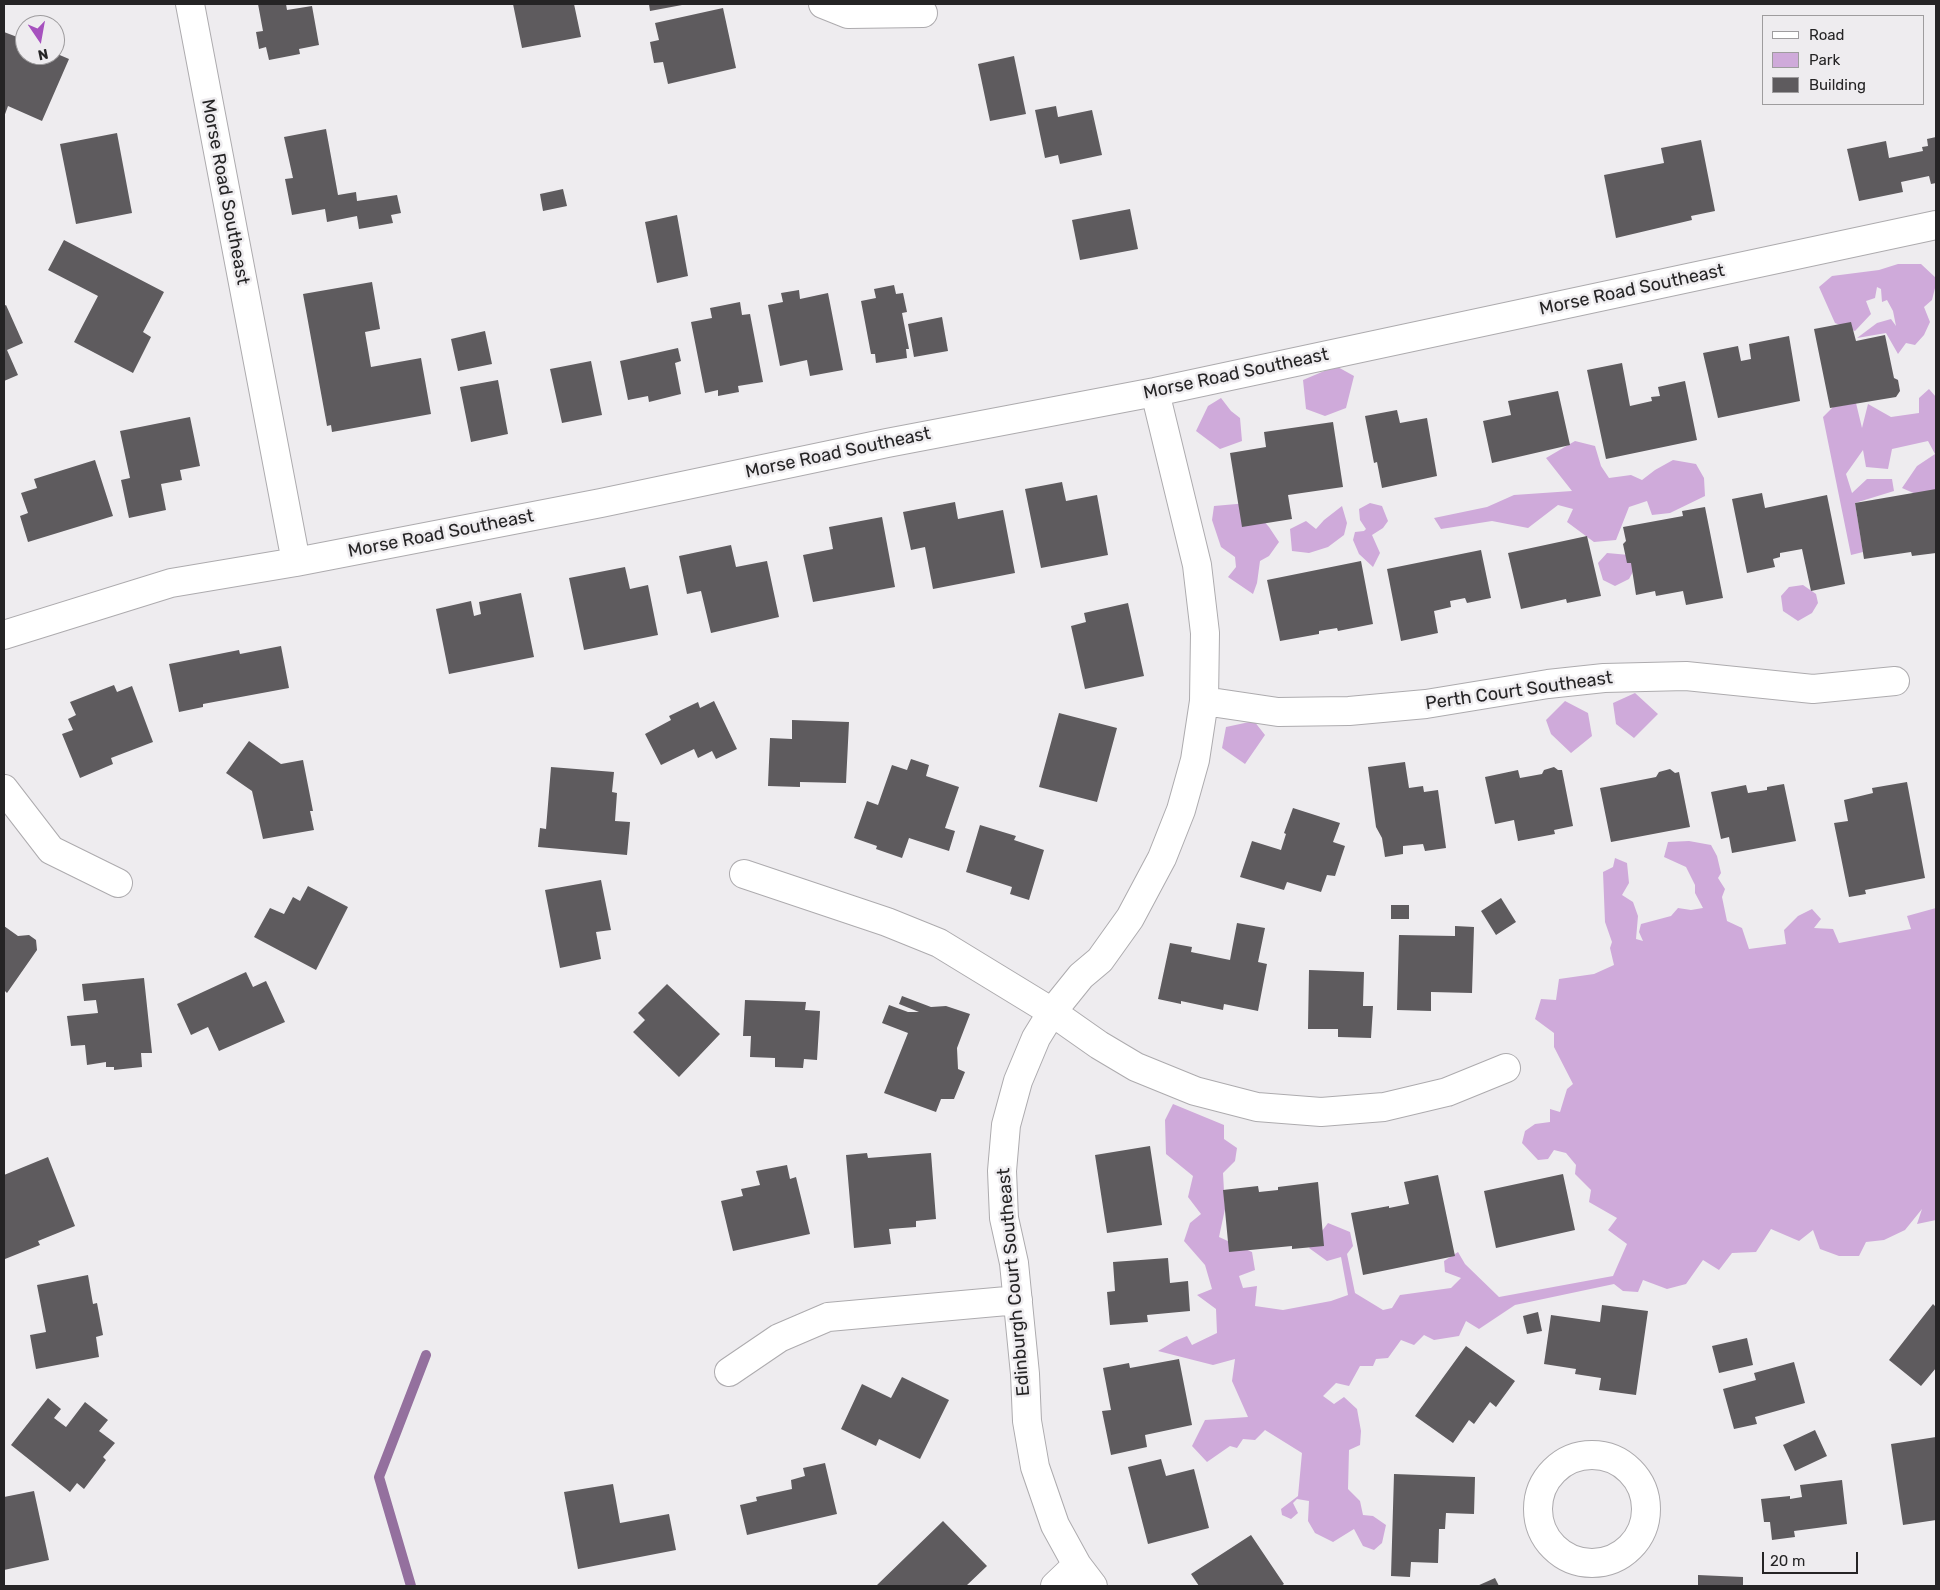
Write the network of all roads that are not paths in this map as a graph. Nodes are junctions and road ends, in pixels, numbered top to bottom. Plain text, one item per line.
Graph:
1 (190, 4) edge
2 (823, 4) edge
3 (923, 13) dead end
4 (1936, 224) edge
5 (1155, 392) junction
6 (296, 562) junction
7 (4, 635) edge
8 (1895, 680) dead end
9 (1204, 701) junction
10 (4, 789) edge
11 (744, 874) dead end
12 (118, 883) dead end
13 (1052, 1012) junction
14 (1506, 1068) dead end
15 (1018, 1300) junction
16 (729, 1372) dead end
17 (1085, 1576) edge
18 (1055, 1586) edge

1 - 6 street, Morse Road Southeast
2 - 3 street
4 - 5 street, Morse Road Southeast
5 - 6 street, Morse Road Southeast
5 - 9 street, Edinburgh Court Southeast
6 - 7 street
8 - 9 street, Perth Court Southeast
9 - 13 street, Edinburgh Court Southeast
10 - 12 street
11 - 13 street
13 - 14 street
13 - 15 street, Edinburgh Court Southeast
15 - 16 street
15 - 17 street, Edinburgh Court Southeast
17 - 18 street

